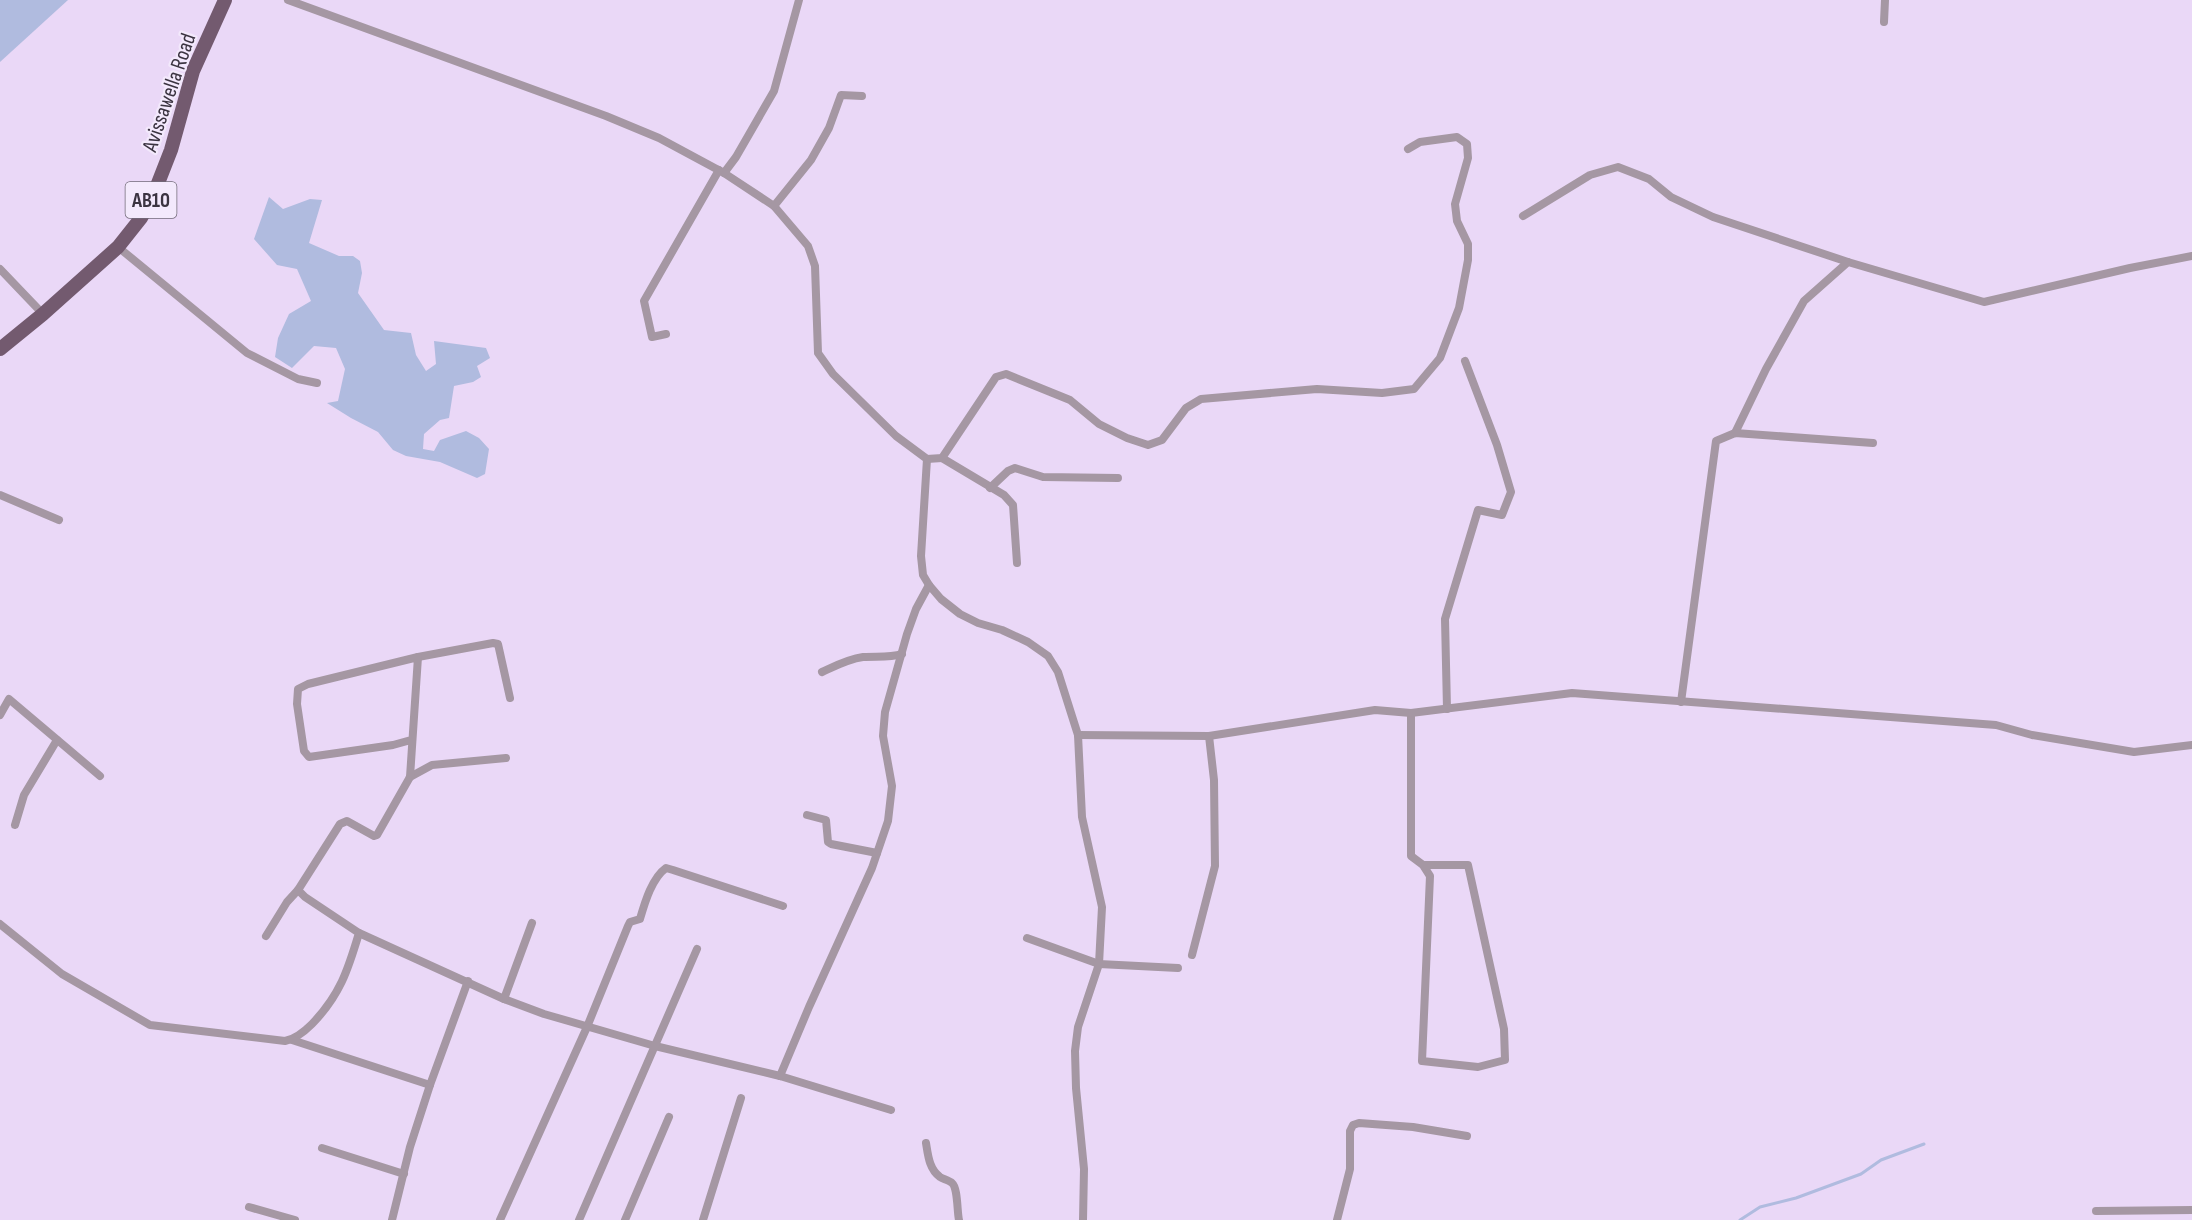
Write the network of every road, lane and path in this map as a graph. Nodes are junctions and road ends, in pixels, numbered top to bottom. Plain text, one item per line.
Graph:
1 (225, 0) edge
2 (288, 0) edge
3 (799, 0) edge
4 (1885, 0) edge
5 (1884, 22) dead end
6 (862, 96) dead end
7 (1408, 149) dead end
8 (721, 171) junction
9 (774, 206) junction
10 (1523, 216) dead end
11 (118, 246) junction
12 (2192, 256) edge
13 (1848, 262) junction
14 (0, 269) edge
15 (43, 314) junction
16 (666, 334) dead end
17 (0, 349) edge
18 (1465, 362) dead end
19 (317, 383) dead end
20 (1736, 433) junction
21 (1873, 443) dead end
22 (942, 458) junction
23 (927, 459) junction
24 (1118, 478) dead end
25 (990, 488) junction
26 (0, 495) edge
27 (59, 520) dead end
28 (1017, 563) dead end
29 (929, 585) junction
30 (902, 654) junction
31 (418, 657) junction
32 (822, 672) dead end
33 (510, 698) dead end
34 (1681, 702) junction
35 (1447, 709) junction
36 (1411, 713) junction
37 (0, 715) edge
38 (1078, 735) junction
39 (1209, 735) junction
40 (57, 740) junction
41 (411, 740) junction
42 (2192, 745) edge
43 (506, 758) dead end
44 (100, 776) dead end
45 (410, 777) junction
46 (807, 815) dead end
47 (15, 825) dead end
48 (877, 853) junction
49 (1423, 865) junction
50 (298, 890) junction
51 (783, 906) dead end
52 (532, 923) dead end
53 (0, 924) edge
54 (359, 933) junction
55 (266, 936) dead end
56 (1026, 938) dead end
57 (697, 948) dead end
58 (1192, 955) dead end
59 (1099, 964) junction
60 (1178, 968) dead end
61 (468, 981) junction
62 (504, 999) junction
63 (587, 1027) junction
64 (292, 1040) junction
65 (655, 1046) junction
66 (780, 1076) junction
67 (430, 1085) junction
68 (741, 1098) dead end
69 (891, 1110) dead end
70 (669, 1117) dead end
71 (1467, 1137) dead end
72 (926, 1143) dead end
73 (322, 1148) dead end
74 (404, 1174) junction
75 (249, 1207) dead end
76 (2192, 1210) edge
77 (2097, 1211) dead end
78 (295, 1220) edge
79 (392, 1220) edge
80 (500, 1220) edge
81 (579, 1220) edge
82 (625, 1220) edge
83 (703, 1220) edge
84 (959, 1220) edge
85 (1083, 1220) edge
86 (1337, 1220) edge

1 - 11 main road, Avissawella Road / AB10
2 - 8 street
3 - 8 street
4 - 5 street
6 - 9 street
7 - 22 street
8 - 9 street
8 - 16 street
9 - 23 street
10 - 13 street
11 - 15 main road, Avissawella Road / AB10
11 - 19 street
12 - 13 street
13 - 20 street
14 - 15 street
15 - 17 main road, Avissawella Road / AB10
18 - 35 street
20 - 21 street
20 - 34 street
22 - 23 street
22 - 25 street
23 - 29 street
24 - 25 street
25 - 28 street
26 - 27 street
29 - 30 street
29 - 38 street
30 - 32 street
30 - 48 street
31 - 33 street
31 - 41 street
31 - 41 street
34 - 35 street
34 - 42 street
35 - 36 street
36 - 39 street
36 - 49 street
37 - 40 street
38 - 39 street
38 - 59 street
39 - 58 street
40 - 44 street
40 - 47 street
41 - 45 street
43 - 45 street
45 - 50 street
46 - 48 street
48 - 66 street
49 - 49 street
50 - 54 street
50 - 55 street
51 - 63 street
52 - 62 street
53 - 64 street
54 - 61 street
54 - 64 street
56 - 59 street
57 - 65 street
59 - 60 street
59 - 85 street
61 - 62 street
61 - 67 street
62 - 63 street
63 - 65 street
63 - 80 street
64 - 67 street
65 - 66 street
65 - 81 street
66 - 69 street
67 - 74 street
68 - 83 street
70 - 82 street
71 - 86 street
72 - 84 street
73 - 74 street
74 - 79 street
75 - 78 street
76 - 77 street

